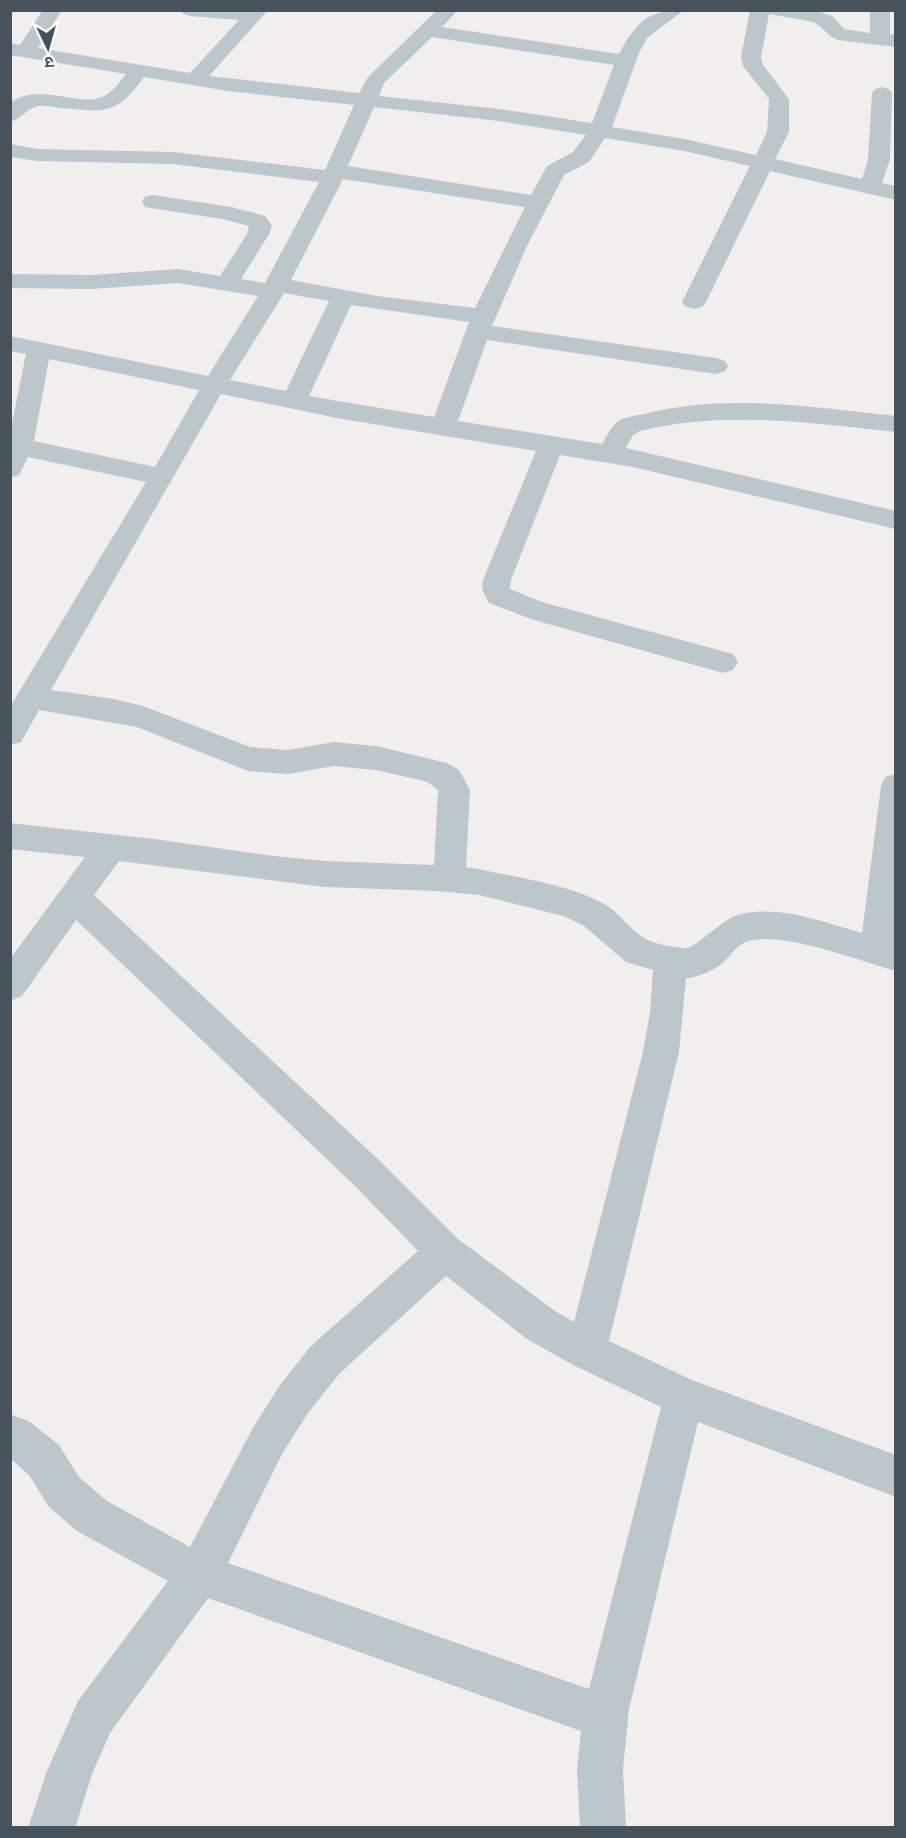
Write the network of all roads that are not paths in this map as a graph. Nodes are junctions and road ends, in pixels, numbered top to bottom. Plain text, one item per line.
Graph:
1 (53, 10) edge
2 (190, 10) edge
3 (449, 10) edge
4 (675, 10) edge
5 (760, 10) edge
6 (774, 10) edge
7 (880, 10) edge
8 (257, 13) edge
9 (428, 31) junction
10 (888, 40) edge
11 (18, 50) edge
12 (627, 61) junction
13 (139, 70) junction
14 (195, 79) junction
15 (882, 93) dead end
16 (365, 101) junction
17 (10, 116) edge
18 (600, 130) junction
19 (10, 150) edge
20 (763, 162) junction
21 (334, 174) junction
22 (870, 187) junction
23 (896, 193) edge
24 (153, 202) dead end
25 (538, 203) junction
26 (10, 281) edge
27 (227, 283) junction
28 (275, 288) junction
29 (343, 297) junction
30 (694, 302) dead end
31 (480, 324) junction
32 (10, 343) edge
33 (39, 349) junction
34 (716, 366) dead end
35 (214, 385) junction
36 (294, 401) junction
37 (896, 424) edge
38 (443, 427) junction
39 (551, 445) junction
40 (609, 455) junction
41 (16, 458) edge
42 (162, 477) junction
43 (896, 520) edge
44 (723, 662) dead end
45 (32, 698) junction
46 (10, 734) edge
47 (896, 786) edge
48 (10, 836) edge
49 (110, 848) junction
50 (449, 879) junction
51 (76, 899) junction
52 (886, 954) edge
53 (670, 961) junction
54 (10, 986) edge
55 (445, 1252) junction
56 (587, 1351) junction
57 (684, 1397) junction
58 (10, 1434) edge
59 (896, 1476) edge
60 (200, 1573) junction
61 (606, 1717) junction
62 (51, 1827) edge
63 (603, 1827) edge

1 - 11 street
2 - 8 street
3 - 9 street
4 - 12 street
5 - 20 street
6 - 10 street
7 - 10 street
8 - 14 street
9 - 12 street
9 - 16 street
11 - 13 street
12 - 18 street
13 - 14 street
13 - 17 street
14 - 16 street
15 - 22 street
16 - 18 street
16 - 21 street
18 - 20 street
18 - 25 street
19 - 21 street
20 - 22 street
20 - 30 street
21 - 25 street
21 - 28 street
22 - 23 street
24 - 27 street
25 - 31 street
26 - 27 street
27 - 28 street
28 - 29 street
28 - 35 street
29 - 31 street
29 - 36 street
31 - 34 street
31 - 38 street
32 - 33 street
33 - 35 street
33 - 41 street
35 - 36 street
35 - 42 street
36 - 38 street
37 - 40 street
38 - 39 street
39 - 40 street
39 - 44 street
40 - 43 street
41 - 42 street
42 - 45 street
45 - 46 street
45 - 50 street
47 - 52 street
48 - 49 street
49 - 50 street
49 - 51 street
50 - 53 street
51 - 54 street
51 - 55 street
52 - 53 street
53 - 56 street
55 - 56 street
55 - 60 street
56 - 57 street
57 - 59 street
57 - 61 street
58 - 60 street
60 - 61 street
60 - 62 street
61 - 63 street

